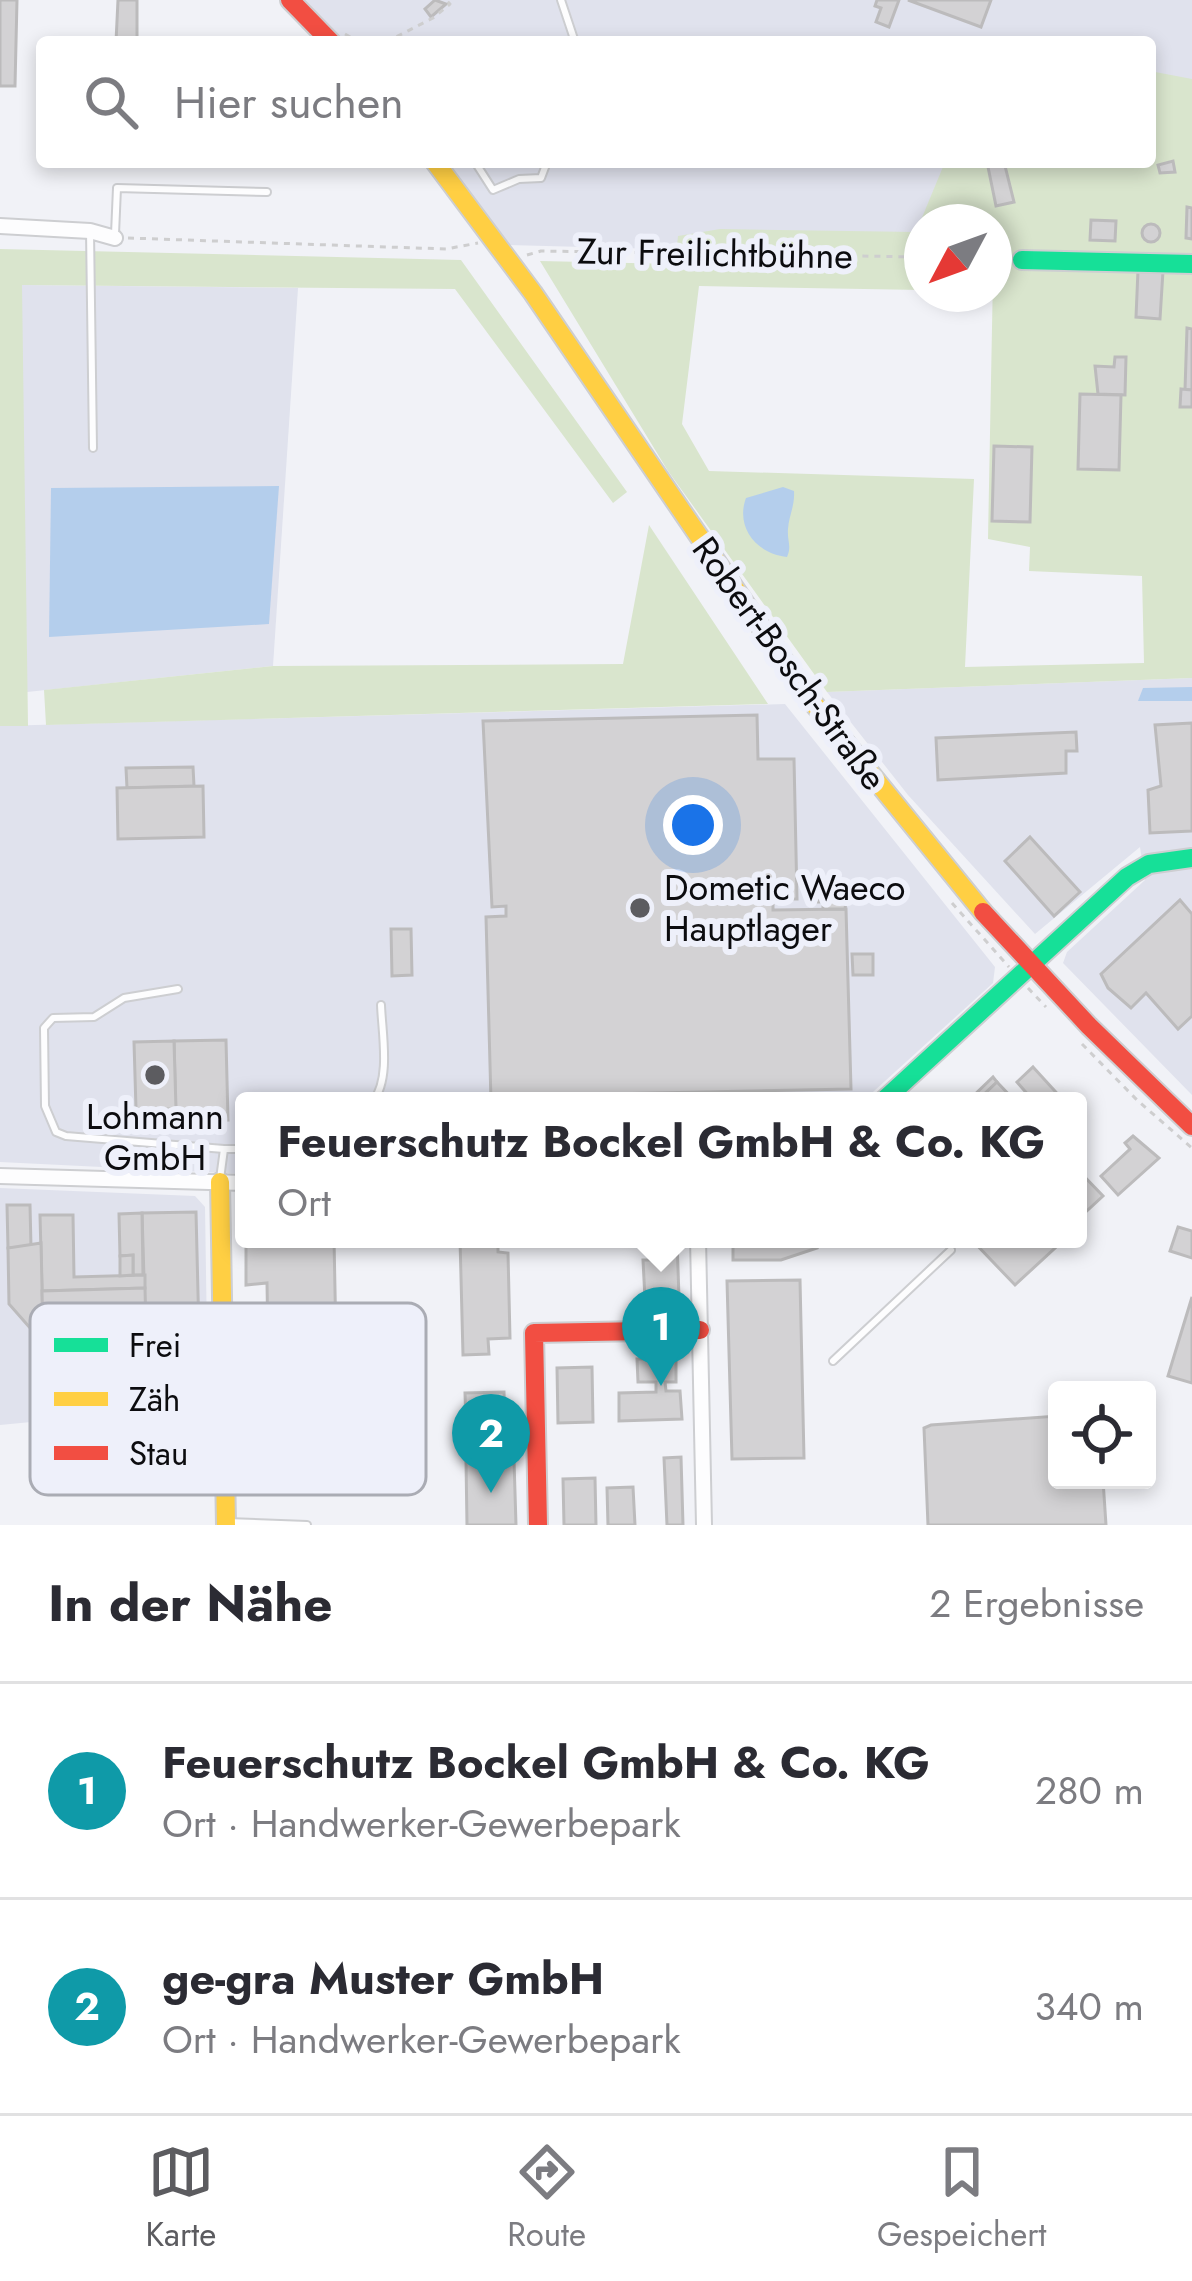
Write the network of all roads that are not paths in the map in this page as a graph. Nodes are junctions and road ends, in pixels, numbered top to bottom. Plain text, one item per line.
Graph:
1 (290, 0) edge
2 (561, 0) edge
3 (325, 36) edge
4 (573, 36) edge
5 (440, 168) edge
6 (479, 168) edge
7 (545, 168) edge
8 (267, 192) dead end
9 (0, 226) edge
10 (89, 231) junction
11 (115, 238) joint
12 (1022, 260) dead end
13 (1192, 264) edge
14 (93, 448) dead end
15 (1192, 858) edge
16 (1032, 965) junction
17 (178, 989) dead end
18 (381, 1006) dead end
19 (380, 1092) edge
20 (893, 1092) edge
21 (1192, 1126) edge
22 (224, 1149) junction
23 (235, 1149) edge
24 (0, 1177) edge
25 (220, 1182) junction
26 (235, 1183) edge
27 (698, 1248) edge
28 (951, 1250) dead end
29 (222, 1303) edge
30 (700, 1330) junction
31 (833, 1360) dead end
32 (226, 1523) edge
33 (307, 1525) edge
34 (538, 1525) edge
35 (704, 1525) edge

1 - 3 street
2 - 4 lane
5 - 16 street, Robert-Bosch-Straße
6 - 7 lane
8 - 11 lane
9 - 10 street
10 - 11 street
10 - 14 lane
12 - 13 street
15 - 16 street
16 - 20 street
16 - 21 street, Robert-Bosch-Straße
17 - 22 lane
18 - 19 lane
22 - 23 lane
22 - 25 lane
24 - 25 street
25 - 26 street
25 - 29 street
27 - 30 street
28 - 31 lane
30 - 34 street
30 - 35 street
32 - 33 lane

